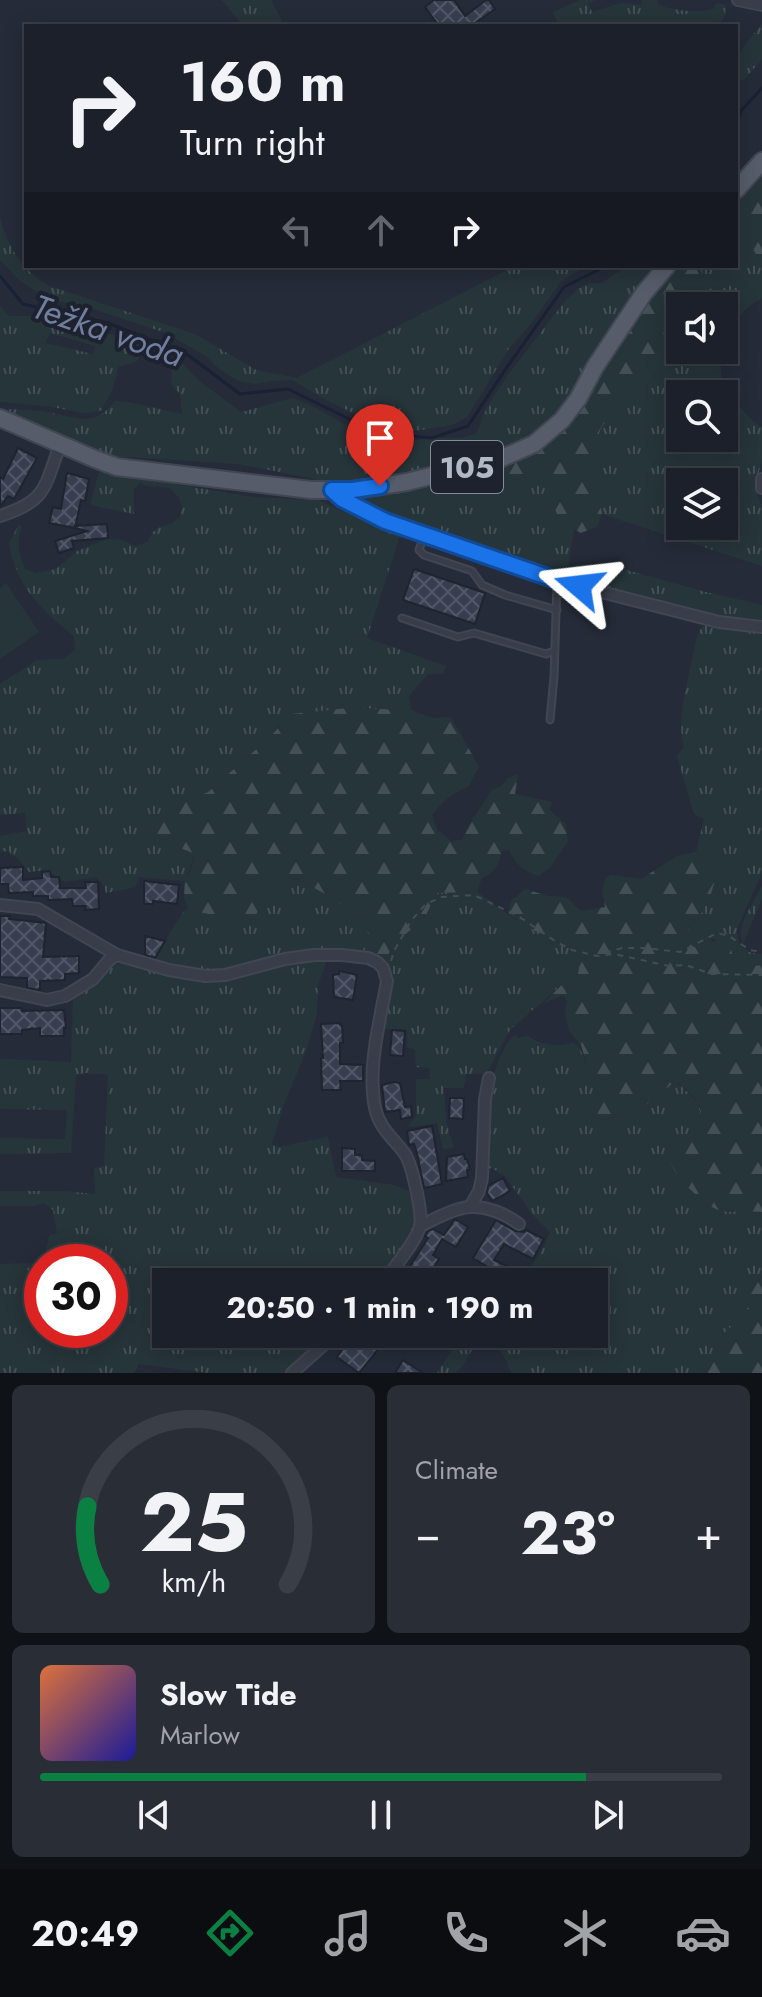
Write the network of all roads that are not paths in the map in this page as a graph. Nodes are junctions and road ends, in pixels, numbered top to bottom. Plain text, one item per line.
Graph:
1 (738, 0) edge
2 (762, 5) edge
3 (762, 161) edge
4 (738, 188) edge
5 (665, 268) edge
6 (0, 418) edge
7 (60, 445) junction
8 (762, 479) edge
9 (762, 488) edge
10 (332, 490) junction
11 (0, 516) edge
12 (424, 536) junction
13 (557, 580) junction
14 (557, 610) junction
15 (402, 618) dead end
16 (762, 627) edge
17 (554, 651) junction
18 (550, 720) dead end
19 (0, 905) edge
20 (117, 955) junction
21 (0, 990) edge
22 (489, 1078) dead end
23 (470, 1207) junction
24 (519, 1224) dead end
25 (420, 1226) junction
26 (393, 1268) edge
27 (320, 1348) edge
28 (292, 1373) edge

1 - 2 street
3 - 4 main road
5 - 10 main road, 105
6 - 7 main road, 105
7 - 10 main road, 105
7 - 11 street
8 - 9 street
10 - 12 street
12 - 13 street
12 - 14 lane
13 - 14 lane
13 - 16 street
14 - 17 lane
15 - 17 lane
17 - 18 lane
19 - 20 street
20 - 21 street
20 - 25 street
22 - 23 street
23 - 24 street
23 - 25 street
25 - 26 street
27 - 28 street

